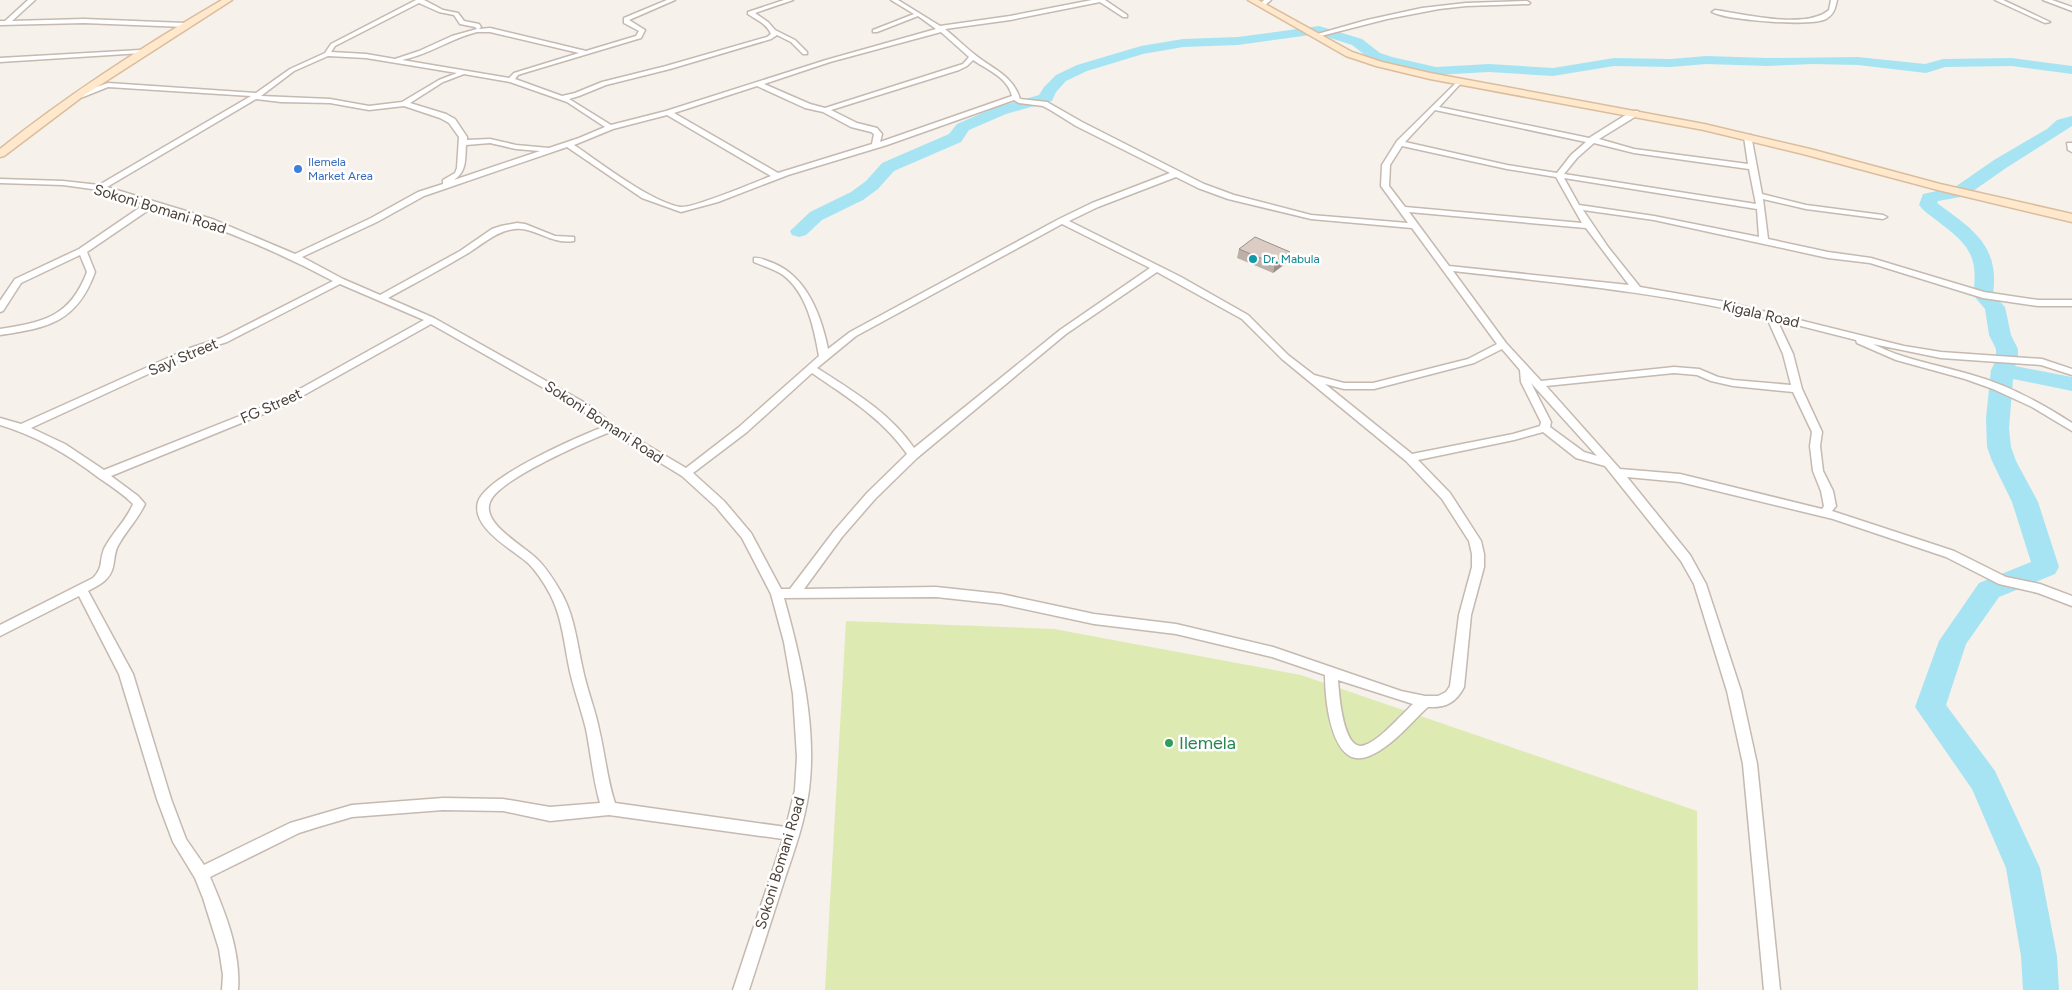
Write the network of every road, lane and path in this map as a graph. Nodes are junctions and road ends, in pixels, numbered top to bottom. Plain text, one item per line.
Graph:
1 (32, 0) edge
2 (228, 0) edge
3 (420, 0) edge
4 (672, 0) edge
5 (790, 0) edge
6 (894, 0) edge
7 (1101, 0) edge
8 (1834, 0) edge
9 (1998, 0) edge
10 (2046, 0) edge
11 (1261, 2) edge
12 (1527, 3) dead end
13 (2072, 9) edge
14 (1715, 12) dead end
15 (920, 14) junction
16 (1125, 16) dead end
17 (928, 20) junction
18 (2047, 22) dead end
19 (3, 23) edge
20 (185, 25) junction
21 (940, 29) junction
22 (473, 30) junction
23 (773, 31) junction
24 (876, 31) dead end
25 (924, 35) junction
26 (1317, 35) junction
27 (140, 52) junction
28 (585, 53) junction
29 (805, 53) dead end
30 (327, 54) junction
31 (973, 57) junction
32 (391, 59) junction
33 (0, 60) edge
34 (522, 72) junction
35 (465, 73) junction
36 (498, 77) junction
37 (511, 80) junction
38 (1460, 81) junction
39 (758, 84) junction
40 (76, 96) junction
41 (257, 96) junction
42 (1016, 97) junction
43 (563, 98) junction
44 (404, 104) junction
45 (1434, 108) junction
46 (825, 110) junction
47 (668, 113) junction
48 (1635, 114) junction
49 (610, 127) junction
50 (1748, 138) junction
51 (1592, 141) junction
52 (463, 143) junction
53 (1400, 143) junction
54 (569, 145) junction
55 (876, 145) junction
56 (550, 150) junction
57 (0, 154) edge
58 (1753, 167) junction
59 (1176, 174) junction
60 (777, 176) junction
61 (1559, 176) junction
62 (0, 181) edge
63 (100, 188) junction
64 (437, 188) junction
65 (1758, 195) junction
66 (151, 204) junction
67 (1761, 206) junction
68 (1576, 207) junction
69 (1402, 209) junction
70 (1883, 217) dead end
71 (2072, 218) edge
72 (1062, 221) junction
73 (1414, 226) junction
74 (1588, 226) junction
75 (572, 239) dead end
76 (1764, 241) junction
77 (82, 250) junction
78 (295, 257) junction
79 (757, 260) dead end
80 (1447, 268) junction
81 (1155, 269) junction
82 (340, 281) junction
83 (1637, 289) junction
84 (382, 298) junction
85 (2072, 304) edge
86 (0, 309) edge
87 (1770, 315) junction
88 (431, 320) junction
89 (0, 332) edge
90 (1850, 335) junction
91 (1503, 345) junction
92 (824, 356) junction
93 (810, 368) junction
94 (1525, 369) junction
95 (2072, 372) edge
96 (1310, 377) junction
97 (1538, 384) junction
98 (1797, 388) junction
99 (0, 421) edge
100 (24, 428) junction
101 (611, 428) junction
102 (1545, 428) junction
103 (2072, 428) edge
104 (904, 441) junction
105 (928, 443) junction
106 (913, 455) junction
107 (1410, 458) junction
108 (1613, 468) junction
109 (686, 473) junction
110 (102, 475) junction
111 (1825, 513) junction
112 (81, 589) junction
113 (794, 593) junction
114 (777, 594) junction
115 (2072, 600) edge
116 (0, 631) edge
117 (1331, 671) junction
118 (1424, 701) junction
119 (610, 809) junction
120 (792, 834) junction
121 (201, 874) junction
122 (230, 990) edge
123 (741, 990) edge
124 (1772, 990) edge

1 - 19 street
2 - 20 main road
3 - 22 street
3 - 30 street
4 - 28 street
5 - 23 street
6 - 15 street
7 - 16 street
7 - 21 street
8 - 14 street
9 - 18 street
10 - 13 street
11 - 26 street
12 - 26 street
15 - 17 street
15 - 24 street
17 - 21 street
17 - 25 street
19 - 20 street
20 - 27 main road
21 - 25 street
21 - 31 street
22 - 28 street
22 - 32 street
23 - 29 street
23 - 43 street
25 - 39 street
26 - 38 street
27 - 33 street
27 - 40 main road
28 - 34 street
30 - 32 street
30 - 41 street
31 - 42 street
31 - 46 street
32 - 35 street
34 - 36 street
34 - 37 street
35 - 36 street
35 - 44 street
36 - 37 street
37 - 43 street
38 - 45 street
38 - 48 street
39 - 46 street
39 - 47 street
40 - 41 street
40 - 57 main road
41 - 44 street
41 - 63 street
42 - 55 street
42 - 59 street
43 - 49 street
44 - 52 street
45 - 51 street
45 - 53 street
46 - 55 street
47 - 49 street
47 - 60 street
48 - 50 street
48 - 51 street
49 - 54 street
50 - 58 street
50 - 71 street
51 - 58 street
51 - 61 street
52 - 56 street
52 - 64 street
53 - 61 street
53 - 69 street
54 - 56 street
54 - 60 street
55 - 60 street
56 - 64 street
58 - 65 street
59 - 72 street
59 - 73 street
61 - 67 street
61 - 68 street
62 - 63 street, Sokoni Bomani Road
63 - 66 street, Sokoni Bomani Road
64 - 78 street
65 - 67 street
65 - 70 street
66 - 77 street
66 - 78 street, Sokoni Bomani Road
67 - 76 street
68 - 74 street
68 - 76 street
69 - 73 street
69 - 74 street
72 - 81 street
72 - 92 street
73 - 80 street
74 - 83 street
75 - 84 street
76 - 85 street
77 - 86 street
77 - 89 street
78 - 82 street, Sokoni Bomani Road
79 - 92 street
80 - 83 street, Kigala Road
80 - 91 street
81 - 96 street
81 - 105 street
82 - 84 street, Sokoni Bomani Road
82 - 100 street, Sayi Street
83 - 87 street, Kigala Road
84 - 88 street, Sokoni Bomani Road
87 - 90 street, Kigala Road
87 - 98 street
88 - 101 street, Sokoni Bomani Road
88 - 110 street, FG Street
90 - 95 street, Kigala Road
90 - 103 street
91 - 94 street
91 - 96 street
92 - 93 street
93 - 104 street
93 - 109 street
94 - 97 street
94 - 102 street
96 - 107 street
97 - 98 street
97 - 108 street
98 - 111 street
99 - 100 street
100 - 110 street
101 - 109 street, Sokoni Bomani Road
101 - 119 street
102 - 107 street
102 - 108 street
104 - 105 street
104 - 106 street
105 - 106 street
106 - 113 street
107 - 118 street
108 - 111 street
108 - 124 street
109 - 114 street, Sokoni Bomani Road
110 - 112 street
111 - 115 street
112 - 116 street
112 - 121 street
113 - 114 street
113 - 117 street
114 - 120 street, Sokoni Bomani Road
117 - 118 street
117 - 118 street
119 - 120 street
119 - 121 street
120 - 123 street, Sokoni Bomani Road
121 - 122 street

